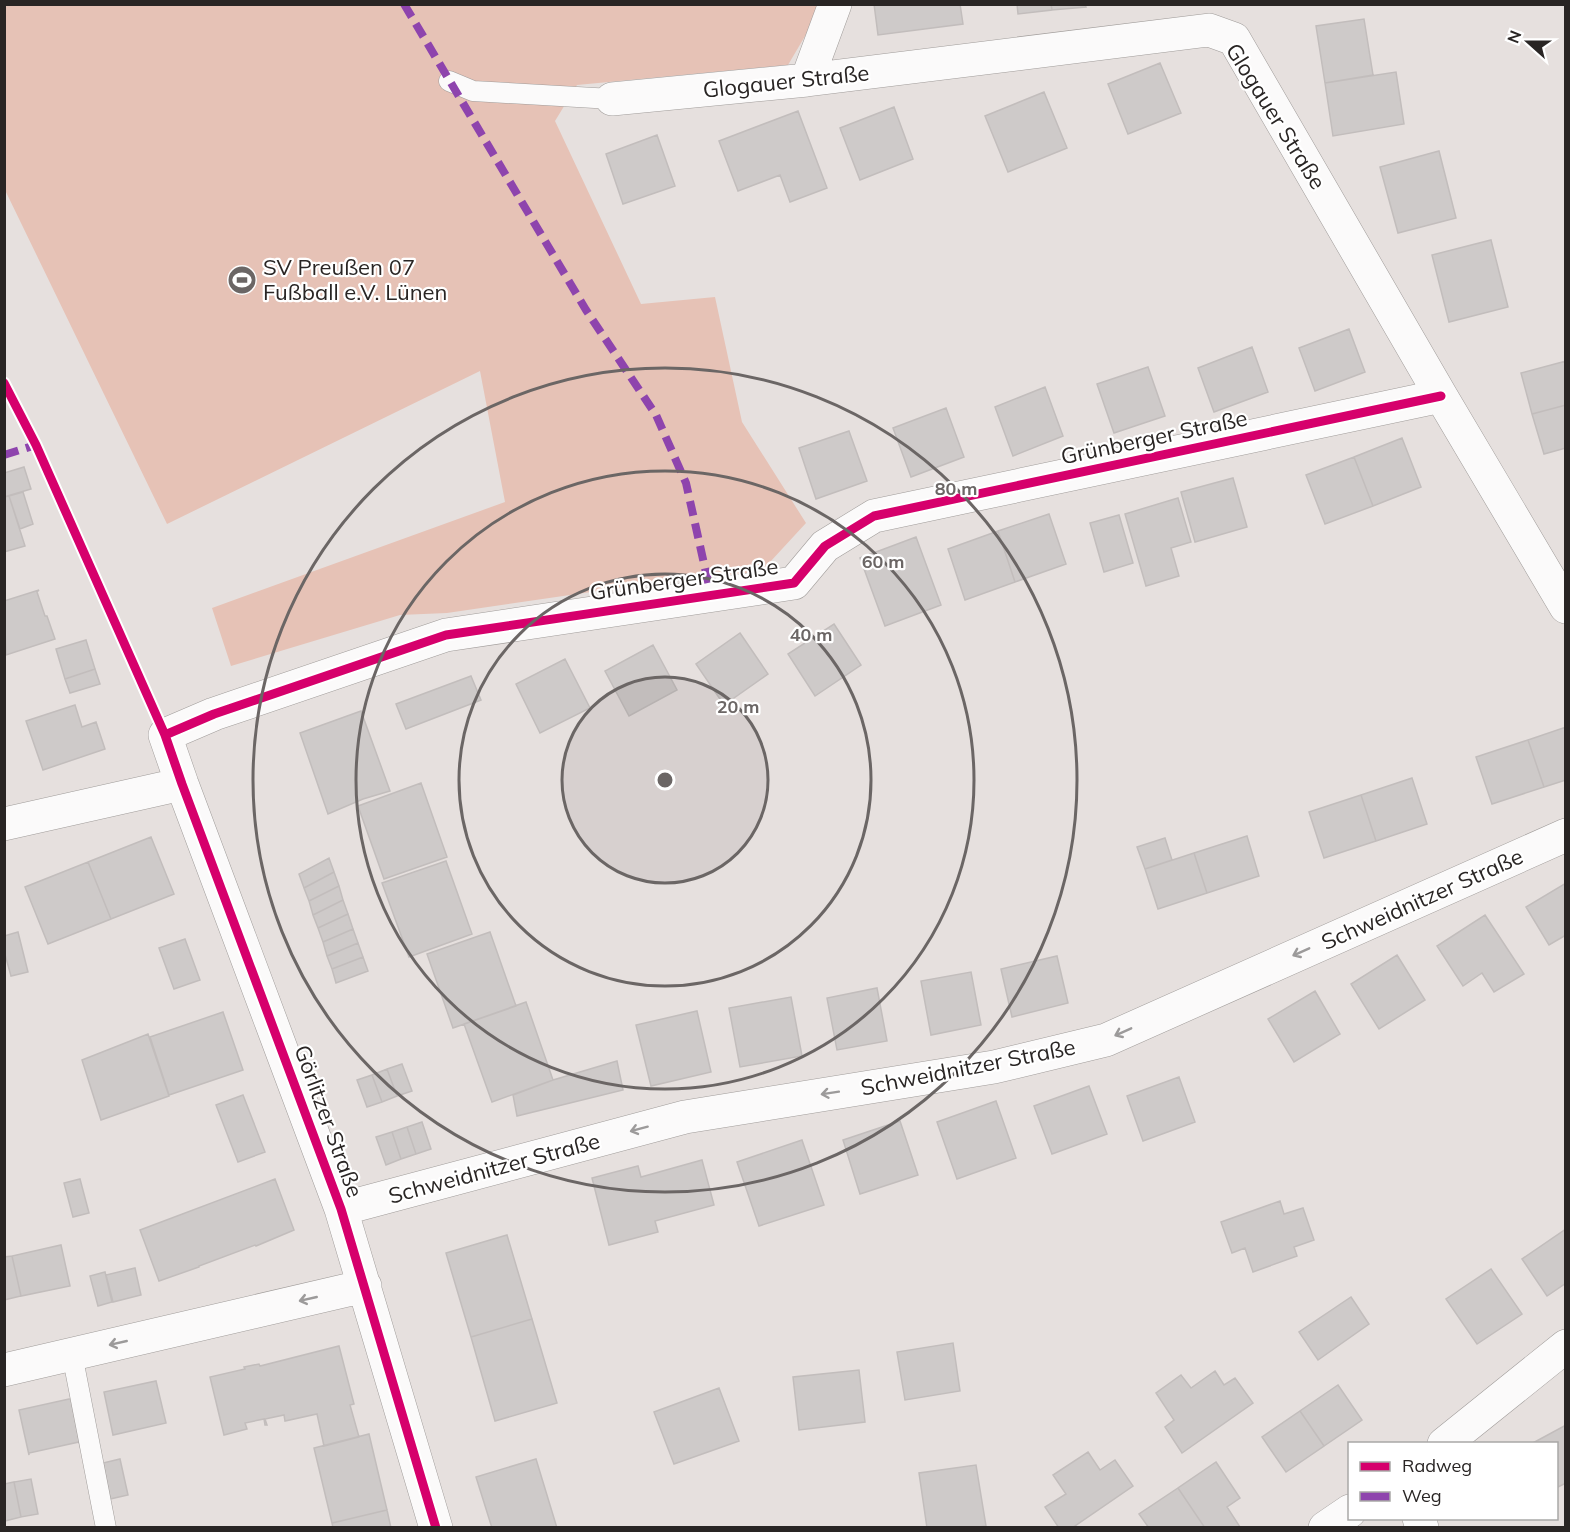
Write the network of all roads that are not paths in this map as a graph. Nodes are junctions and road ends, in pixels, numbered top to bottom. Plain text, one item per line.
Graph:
1 (836, 4) edge
2 (807, 80) junction
3 (449, 81) dead end
4 (612, 99) joint
5 (1441, 396) junction
6 (1566, 607) edge
7 (165, 735) joint
8 (182, 784) junction
9 (4, 824) edge
10 (1566, 835) edge
11 (341, 1209) junction
12 (365, 1286) junction
13 (1566, 1346) edge
14 (72, 1354) junction
15 (4, 1370) edge
16 (1445, 1442) edge
17 (1348, 1512) edge
18 (106, 1527) edge
19 (436, 1527) edge
20 (1325, 1527) edge

1 - 2 street
2 - 4 street, Glogauer Straße
2 - 5 street, Glogauer Straße
3 - 4 lane
5 - 6 street, Glogauer Straße
5 - 7 street, Grünberger Straße
7 - 8 street, Görlitzer Straße
8 - 9 street
8 - 11 street, Görlitzer Straße
10 -> 11 street, Schweidnitzer Straße
11 - 12 street, Görlitzer Straße
12 -> 14 street
12 - 19 street, Görlitzer Straße
13 - 16 street
14 - 15 street
14 - 18 lane
17 - 20 street

